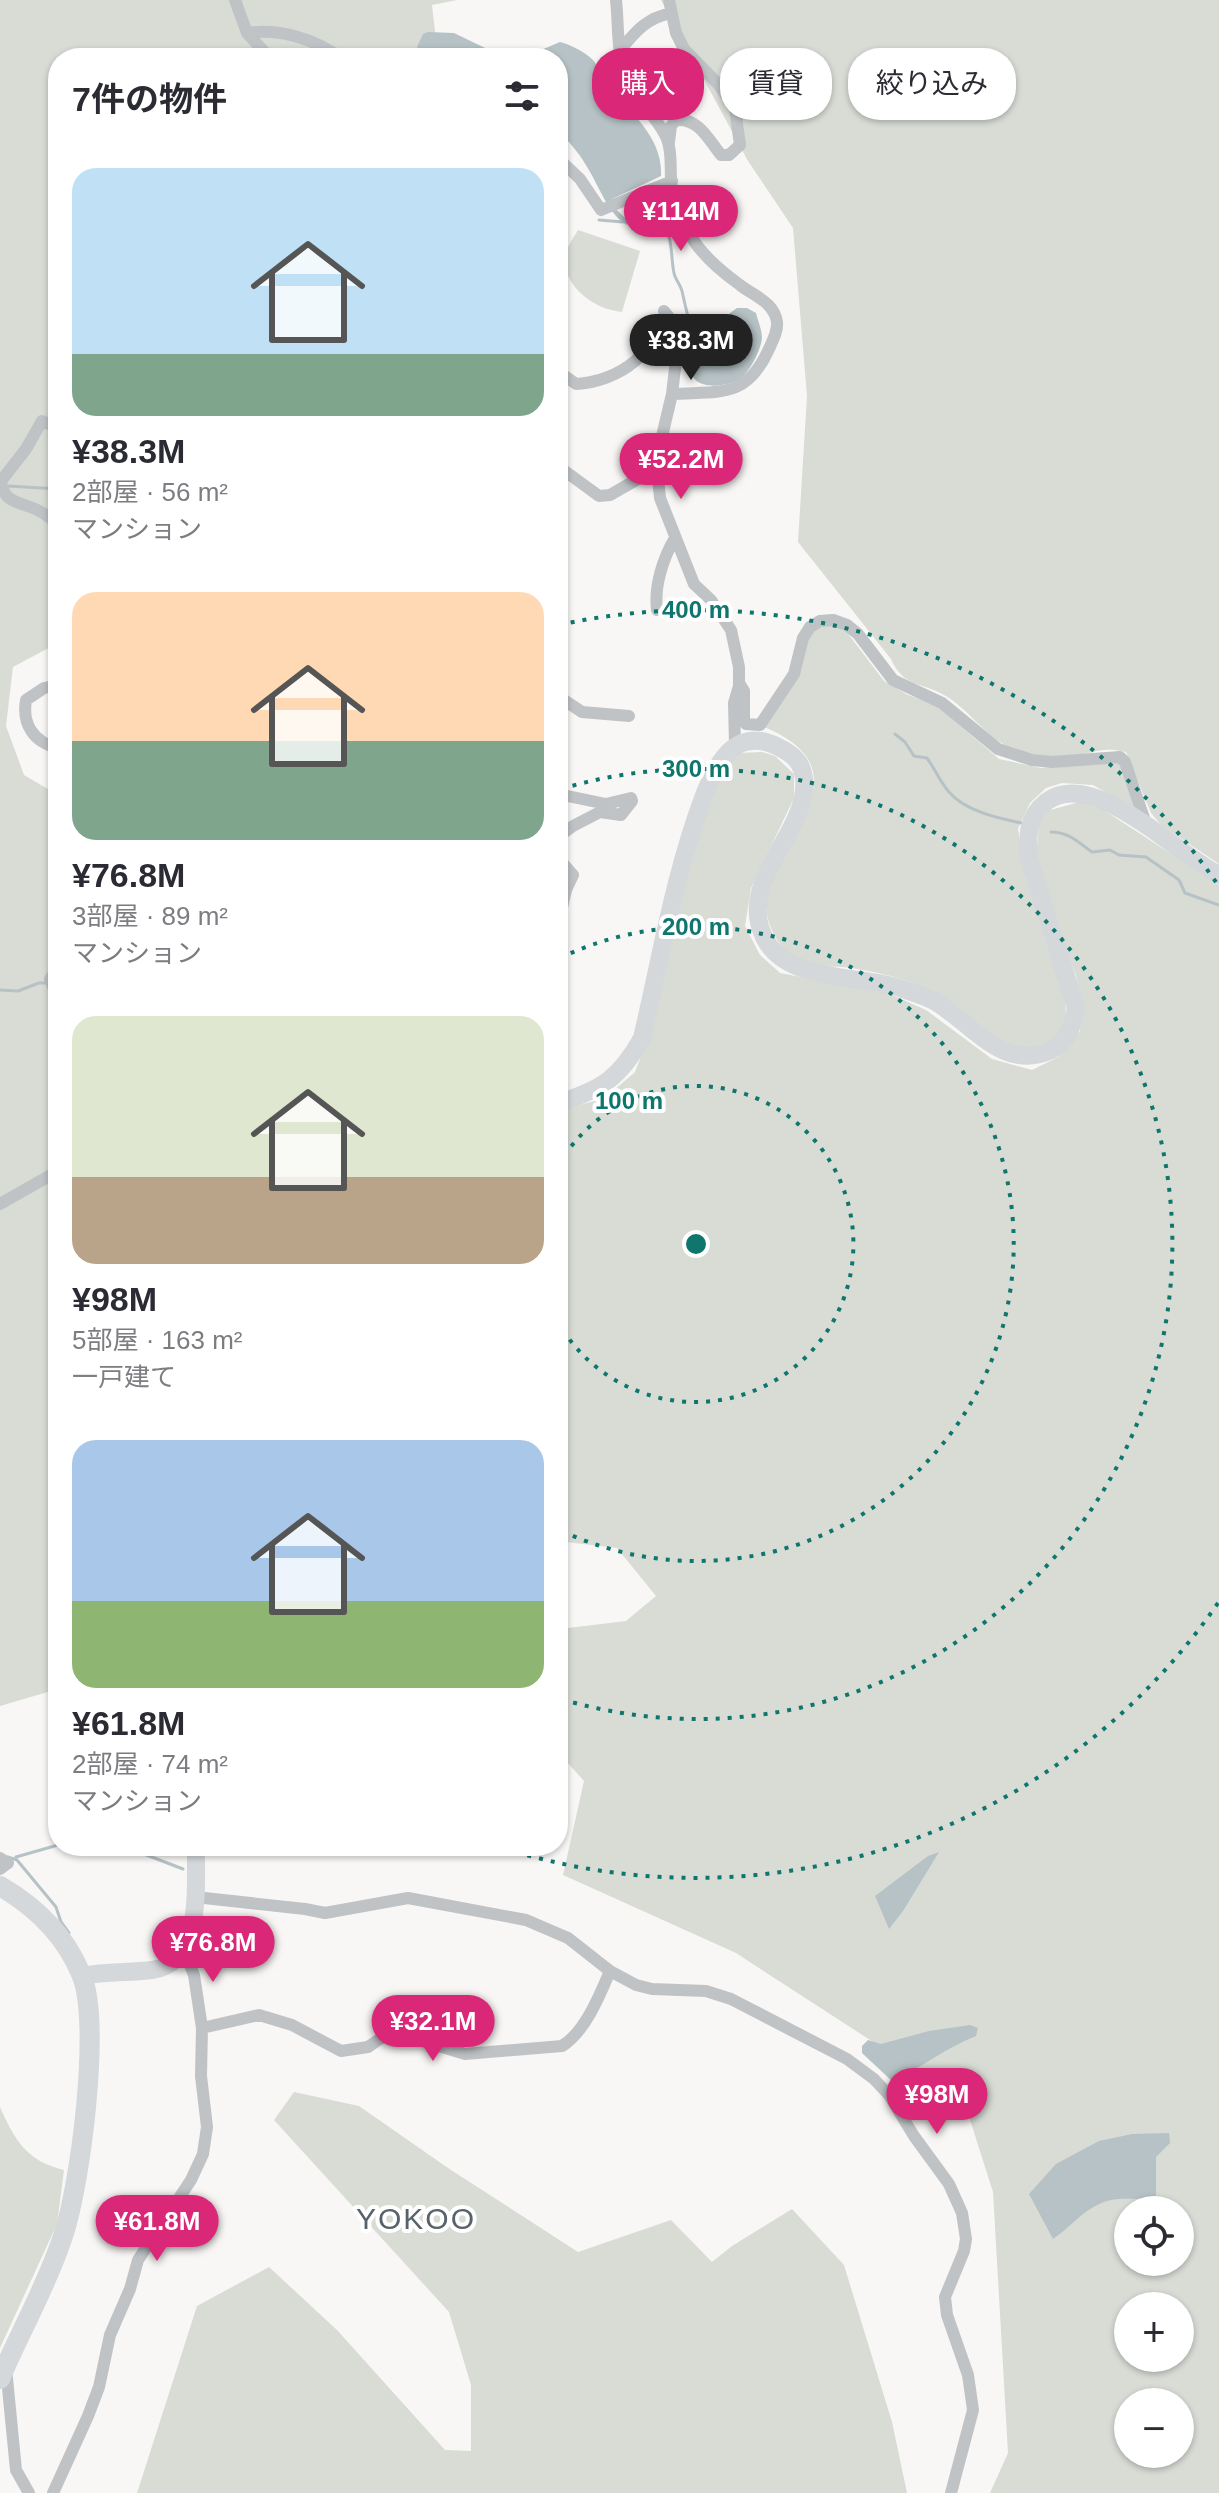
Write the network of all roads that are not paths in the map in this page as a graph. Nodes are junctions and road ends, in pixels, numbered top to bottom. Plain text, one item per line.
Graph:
1 (235, 0) edge
2 (616, 0) edge
3 (670, 6) edge
4 (247, 33) junction
5 (261, 48) edge
6 (323, 48) edge
7 (621, 48) edge
8 (622, 48) edge
9 (654, 120) edge
10 (669, 145) junction
11 (568, 168) edge
12 (672, 181) junction
13 (664, 311) dead end
14 (675, 330) junction
15 (568, 378) edge
16 (672, 394) junction
17 (48, 424) edge
18 (657, 468) junction
19 (568, 473) edge
20 (48, 517) edge
21 (675, 538) junction
22 (657, 610) dead end
23 (739, 683) junction
24 (48, 687) edge
25 (568, 703) edge
26 (629, 716) dead end
27 (48, 744) edge
28 (735, 745) junction
29 (568, 796) edge
30 (1147, 827) junction
31 (568, 830) edge
32 (1219, 875) edge
33 (568, 1100) edge
34 (48, 1177) edge
35 (0, 1204) edge
36 (196, 1856) edge
37 (0, 1858) edge
38 (0, 1869) edge
39 (0, 1886) edge
40 (195, 1897) junction
41 (184, 1951) junction
42 (610, 1971) junction
43 (82, 1976) junction
44 (202, 2028) junction
45 (3, 2372) edge
46 (29, 2493) edge
47 (53, 2493) edge
48 (951, 2493) edge

1 - 4 street
2 - 7 street
3 - 8 street
3 - 10 street
4 - 5 street
4 - 6 street
9 - 10 street
10 - 12 street
11 - 12 street
12 - 16 street
13 - 14 street
14 - 15 street
14 - 16 street
16 - 18 street
17 - 20 street
18 - 19 street
18 - 21 street
21 - 22 street
21 - 23 street
23 - 28 street
23 - 30 street
24 - 27 street
25 - 26 street
28 - 30 street
28 - 33 street
29 - 31 street
30 - 32 street
34 - 35 street
36 - 40 street
37 - 38 street
39 - 43 main road
40 - 41 street
40 - 42 street
41 - 43 street
41 - 44 street
42 - 44 street
42 - 48 street
43 - 45 main road
44 - 47 street
45 - 46 street

